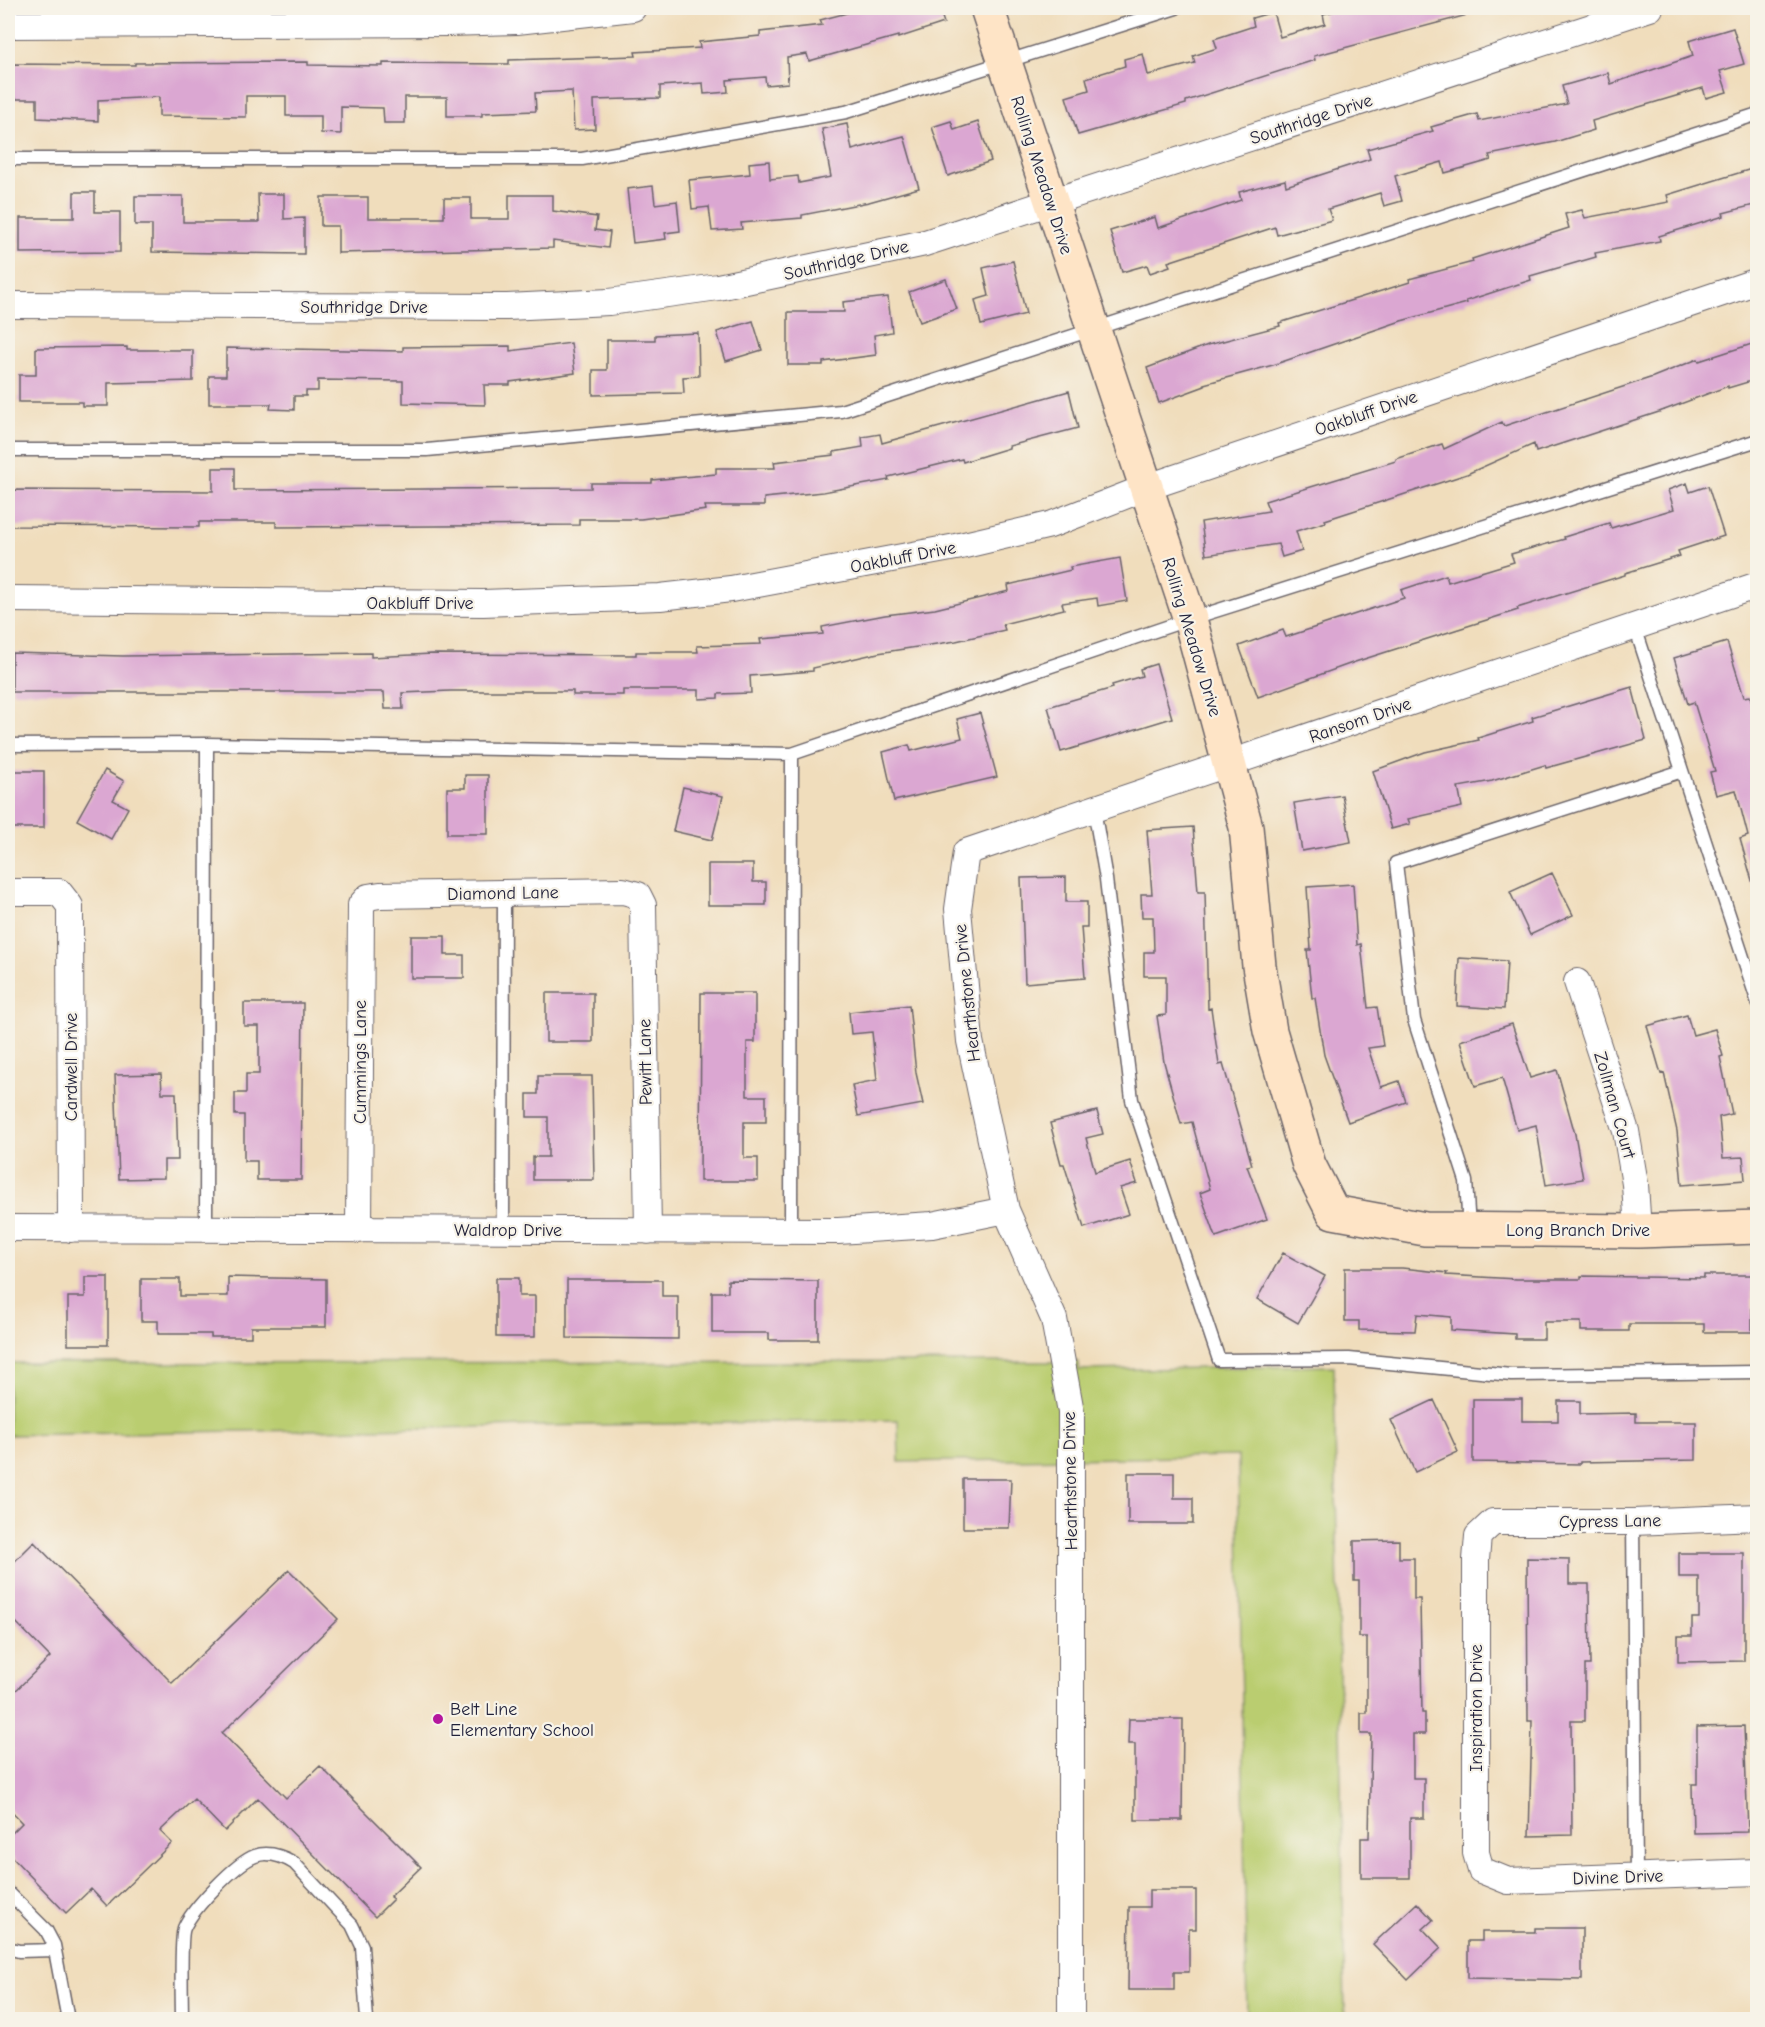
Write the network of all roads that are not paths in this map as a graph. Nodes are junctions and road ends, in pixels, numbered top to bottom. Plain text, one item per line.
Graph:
1 (633, 8) edge
2 (987, 8) edge
3 (1176, 8) edge
4 (1650, 8) edge
5 (8, 25) edge
6 (1005, 61) junction
7 (1758, 114) edge
8 (8, 159) edge
9 (1051, 204) junction
10 (1758, 281) edge
11 (8, 305) edge
12 (1093, 330) junction
13 (1758, 440) edge
14 (8, 450) edge
15 (1145, 488) junction
16 (1755, 591) edge
17 (8, 599) edge
18 (1190, 619) junction
19 (1635, 627) junction
20 (207, 744) junction
21 (8, 745) edge
22 (792, 754) junction
23 (1229, 765) junction
24 (1682, 771) junction
25 (1094, 809) junction
26 (966, 852) joint
27 (8, 892) edge
28 (504, 893) junction
29 (638, 895) joint
30 (368, 897) joint
31 (1577, 982) dead end
32 (1758, 1003) edge
33 (1006, 1210) junction
34 (1400, 1223) joint
35 (1758, 1227) edge
36 (8, 1228) edge
37 (71, 1229) junction
38 (206, 1229) junction
39 (1469, 1229) junction
40 (359, 1230) junction
41 (503, 1230) junction
42 (648, 1231) junction
43 (791, 1231) junction
44 (1638, 1231) junction
45 (1758, 1372) edge
46 (1758, 1517) edge
47 (1633, 1522) junction
48 (1478, 1546) joint
49 (1481, 1870) joint
50 (1758, 1872) edge
51 (1636, 1876) junction
52 (8, 1892) edge
53 (8, 1948) edge
54 (55, 1950) junction
55 (68, 2019) edge
56 (182, 2019) edge
57 (367, 2019) edge
58 (1071, 2019) edge

1 - 5 street
2 - 6 street, Rolling Meadow Drive
3 - 6 lane
4 - 9 street, Southridge Drive
6 - 8 lane
6 - 9 street, Rolling Meadow Drive
7 - 12 lane
9 - 11 street, Southridge Drive
9 - 12 street, Rolling Meadow Drive
10 - 15 street, Oakbluff Drive
12 - 14 lane
12 - 15 street, Rolling Meadow Drive
13 - 18 lane
15 - 17 street, Oakbluff Drive
15 - 18 street, Rolling Meadow Drive
16 - 19 street, Ransom Drive
18 - 22 lane
18 - 23 street, Rolling Meadow Drive
19 - 23 street, Ransom Drive
19 - 24 lane
20 - 21 lane
20 - 22 lane
20 - 38 lane
22 - 43 lane
23 - 25 street, Ransom Drive
23 - 34 street, Rolling Meadow Drive
24 - 32 lane
24 - 39 lane
25 - 26 street, Ransom Drive
25 - 45 lane
26 - 33 street, Hearthstone Drive
27 - 37 street, Cardwell Drive
28 - 29 street, Diamond Lane
28 - 30 street, Diamond Lane
28 - 41 lane
29 - 42 street, Pewitt Lane
30 - 40 street, Cummings Lane
31 - 44 street, Zollman Court
33 - 43 street, Waldrop Drive
33 - 58 street, Hearthstone Drive
34 - 39 street, Long Branch Drive
35 - 44 street, Long Branch Drive
36 - 37 street, Waldrop Drive
37 - 38 street, Waldrop Drive
38 - 40 street, Waldrop Drive
39 - 44 street, Long Branch Drive
40 - 41 street, Waldrop Drive
41 - 42 street, Waldrop Drive
42 - 43 street, Waldrop Drive
46 - 47 street, Cypress Lane
47 - 48 street, Cypress Lane
47 - 51 lane
48 - 49 street, Inspiration Drive
49 - 51 street, Divine Drive
50 - 51 street, Divine Drive
52 - 54 lane
53 - 54 lane
54 - 55 lane
56 - 57 lane

